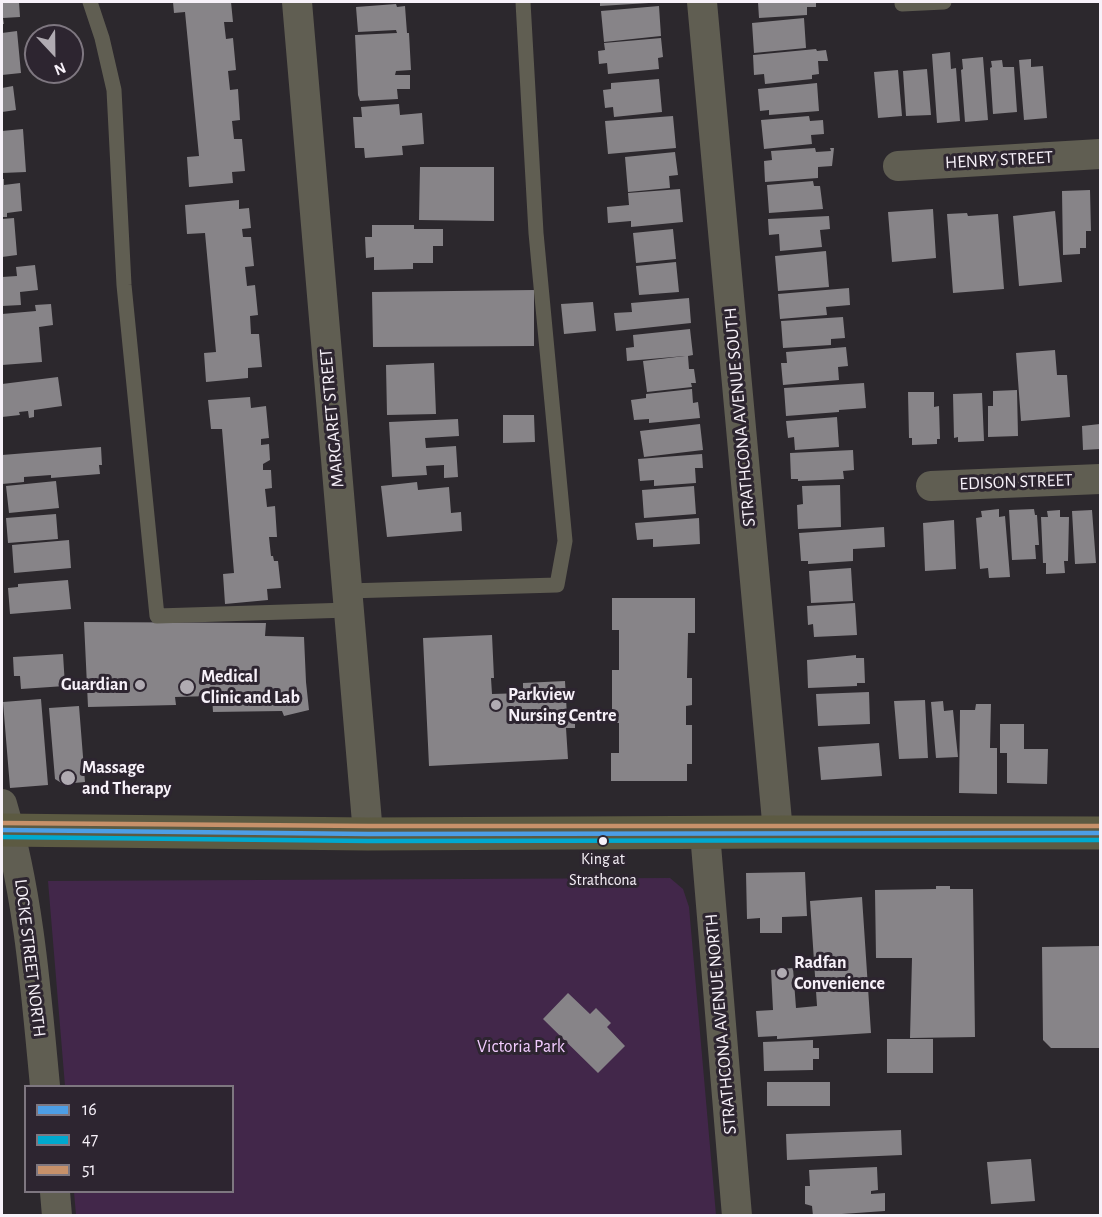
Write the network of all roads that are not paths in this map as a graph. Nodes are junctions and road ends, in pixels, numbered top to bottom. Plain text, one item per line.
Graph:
1 (90, 2) edge
2 (297, 2) edge
3 (523, 2) edge
4 (702, 2) edge
5 (944, 2) edge
6 (902, 4) dead end
7 (1101, 154) edge
8 (898, 166) dead end
9 (1101, 479) edge
10 (931, 486) dead end
11 (348, 601) junction
12 (4, 821) edge
13 (778, 832) junction
14 (705, 833) junction
15 (1101, 833) edge
16 (368, 834) junction
17 (45, 1085) edge
18 (55, 1193) edge
19 (57, 1215) edge
20 (737, 1215) edge

1 - 11 lane
2 - 11 street, MARGARET STREET
3 - 11 lane
4 - 13 street, STRATHCONA AVENUE SOUTH
5 - 6 lane
7 - 8 street, HENRY STREET
9 - 10 street, EDISON STREET
11 - 16 street, MARGARET STREET
12 - 16 main road
12 - 17 street, LOCKE STREET NORTH
13 - 14 main road
13 - 15 main road
14 - 16 main road
14 - 20 street, STRATHCONA AVENUE NORTH
18 - 19 street

